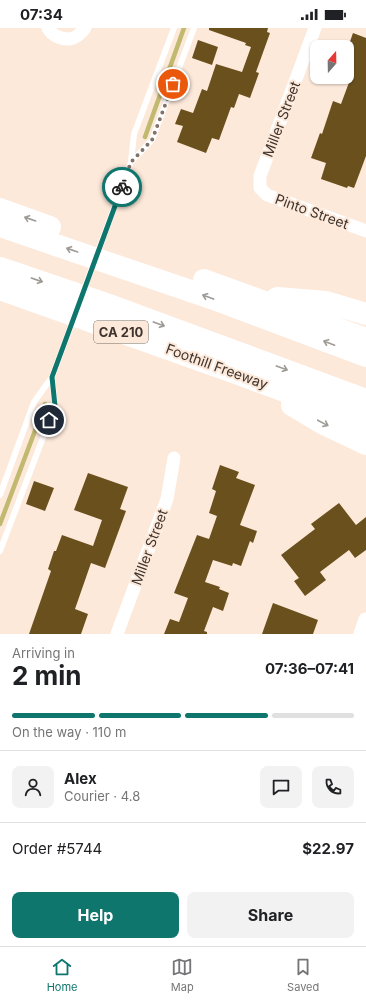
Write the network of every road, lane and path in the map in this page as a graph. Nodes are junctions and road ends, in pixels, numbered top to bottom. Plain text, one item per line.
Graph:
1 (48, 28) edge
2 (85, 28) edge
3 (174, 28) edge
4 (194, 28) edge
5 (315, 28) edge
6 (131, 162) junction
7 (260, 188) joint
8 (0, 209) edge
9 (0, 226) edge
10 (366, 231) edge
11 (0, 268) edge
12 (0, 289) edge
13 (252, 296) junction
14 (79, 303) dead end
15 (77, 310) dead end
16 (366, 314) edge
17 (366, 339) edge
18 (366, 356) edge
19 (241, 375) junction
20 (52, 377) junction
21 (366, 400) edge
22 (366, 422) edge
23 (366, 444) edge
24 (174, 458) dead end
25 (0, 495) edge
26 (0, 551) edge
27 (365, 619) edge
28 (117, 634) edge
29 (360, 634) edge

1 - 2 street
3 - 6 lane
4 - 6 lane
5 - 7 street, Miller Street
6 - 14 lane
7 - 10 street, Pinto Street
13 -> 8 highway
18 -> 9 highway
11 -> 21 highway
12 - 19 highway, Foothill Freeway / CA 210
13 - 16 highway
13 - 17 highway
15 - 20 lane
19 - 22 highway, Foothill Freeway / CA 210
19 -> 23 highway
20 - 25 lane
20 - 26 lane
24 - 28 street, Miller Street
27 - 29 street

